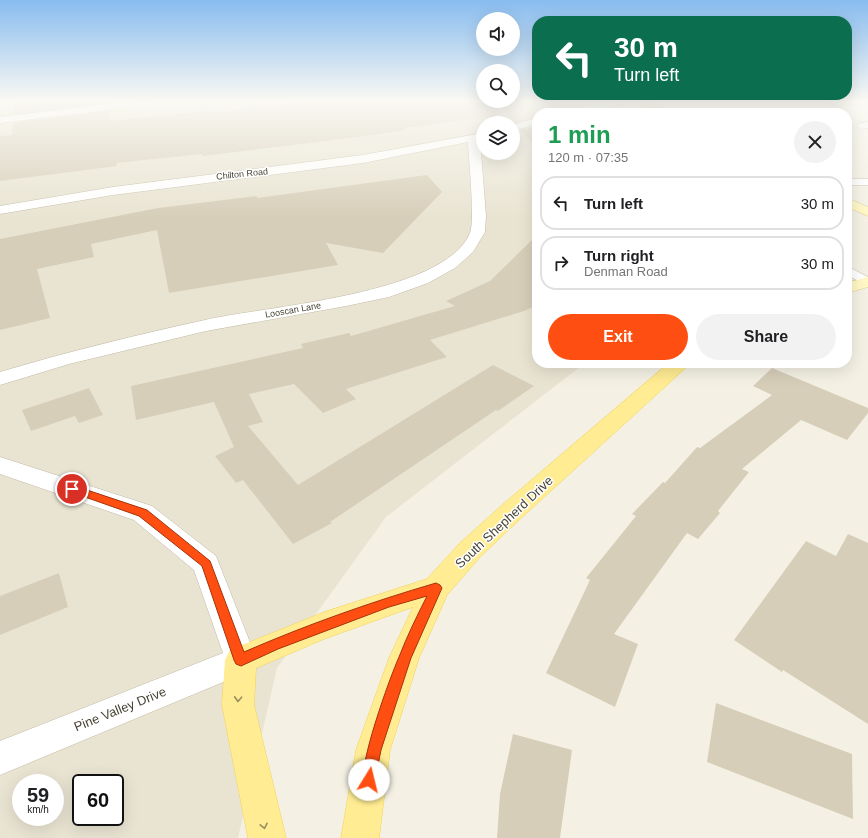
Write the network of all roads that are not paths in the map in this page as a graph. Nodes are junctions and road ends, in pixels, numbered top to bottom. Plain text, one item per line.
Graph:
1 (462, 140) edge
2 (478, 160) edge
3 (852, 182) edge
4 (868, 182) edge
5 (0, 210) edge
6 (852, 273) edge
7 (868, 282) edge
8 (852, 287) edge
9 (675, 368) edge
10 (0, 379) edge
11 (0, 465) edge
12 (436, 588) junction
13 (241, 660) junction
14 (0, 758) edge
15 (267, 838) edge
16 (360, 838) edge

1 - 5 street, Chilton Road
2 - 10 street, Looscan Lane
3 - 4 lane
6 - 7 lane
7 - 8 street
9 - 12 main road, South Shepherd Drive
11 - 13 street
12 - 13 main road
12 - 16 main road, South Shepherd Drive
13 - 14 street, Pine Valley Drive
13 -> 15 main road

